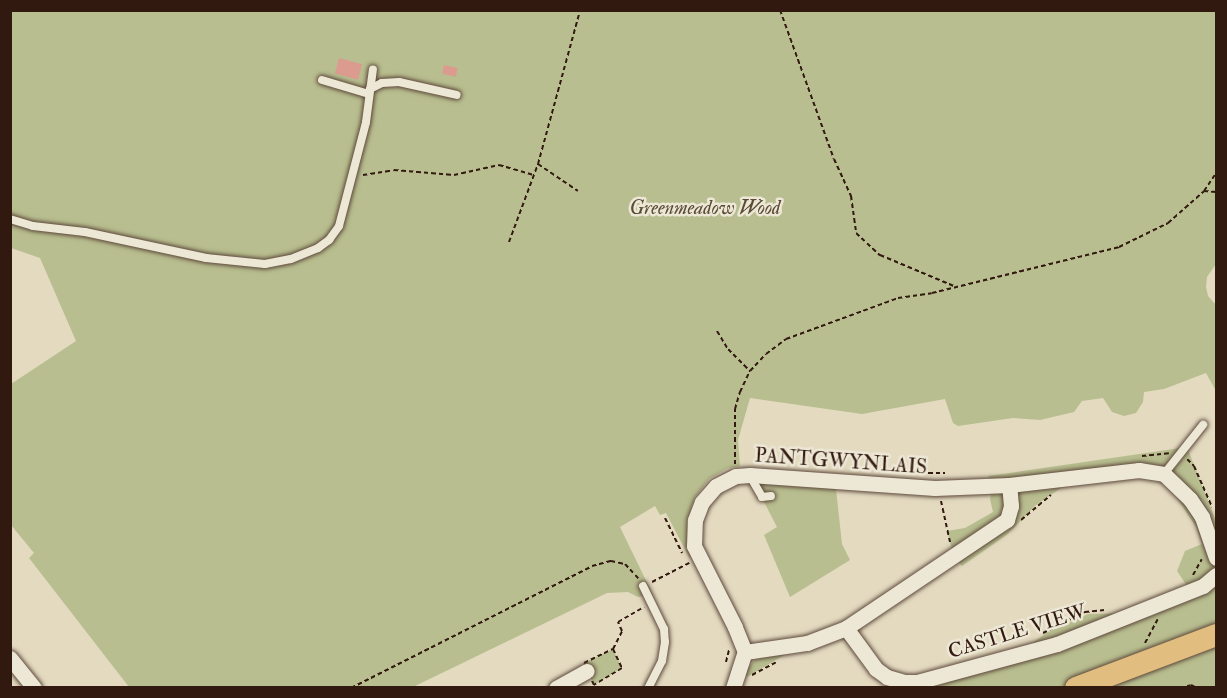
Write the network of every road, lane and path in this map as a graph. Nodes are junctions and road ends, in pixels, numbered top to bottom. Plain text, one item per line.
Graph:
1 (580, 10) edge
2 (780, 10) edge
3 (373, 69) dead end
4 (322, 80) dead end
5 (370, 92) junction
6 (457, 95) dead end
7 (538, 164) junction
8 (1216, 173) edge
9 (534, 175) junction
10 (353, 177) junction
11 (578, 191) dead end
12 (1204, 191) junction
13 (1216, 192) edge
14 (10, 219) edge
15 (509, 242) dead end
16 (956, 287) junction
17 (717, 331) dead end
18 (750, 370) junction
19 (1203, 425) dead end
20 (1164, 474) junction
21 (743, 475) junction
22 (1009, 484) junction
23 (938, 488) junction
24 (771, 496) dead end
25 (665, 518) dead end
26 (1212, 540) junction
27 (954, 556) junction
28 (1216, 558) edge
29 (692, 561) junction
30 (1216, 578) edge
31 (644, 586) junction
32 (1183, 594) junction
33 (1167, 600) junction
34 (652, 603) junction
35 (735, 627) junction
36 (846, 628) junction
37 (1216, 635) edge
38 (613, 649) junction
39 (745, 652) junction
40 (10, 658) edge
41 (780, 659) dead end
42 (725, 667) dead end
43 (1133, 668) junction
44 (587, 671) junction
45 (34, 687) edge
46 (351, 687) edge
47 (556, 687) edge
48 (648, 687) edge
49 (734, 687) edge
50 (1076, 687) edge
51 (1180, 687) edge
52 (1197, 687) edge

1 - 7 path
2 - 16 path
3 - 5 lane
4 - 5 lane
5 - 6 lane
5 - 10 lane
7 - 9 path
7 - 11 path
8 - 12 path
9 - 10 path
9 - 15 path
10 - 14 lane
12 - 13 path
12 - 16 path
16 - 18 path
17 - 18 path
18 - 21 path
19 - 20 lane
20 - 22 street, PANTGWYNLAIS
20 - 26 street
21 - 23 street, PANTGWYNLAIS
21 - 24 lane
21 - 29 street, PANTGWYNLAIS
22 - 23 street, PANTGWYNLAIS
22 - 27 street
23 - 27 path
25 - 29 path
26 - 28 street
26 - 32 path
27 - 36 street
29 - 31 path
29 - 35 street, PANTGWYNLAIS
30 - 32 street, CASTLE VIEW
31 - 34 lane
31 - 46 path
32 - 33 street, CASTLE VIEW
33 - 36 street, CASTLE VIEW
33 - 43 path
34 - 38 path
34 - 48 lane
35 - 39 street, PANTGWYNLAIS
35 - 42 path
36 - 39 street
37 - 43 main road
38 - 44 path
38 - 44 path
39 - 49 street
40 - 45 street
41 - 49 path
43 - 50 main road
44 - 47 street
51 - 52 path

